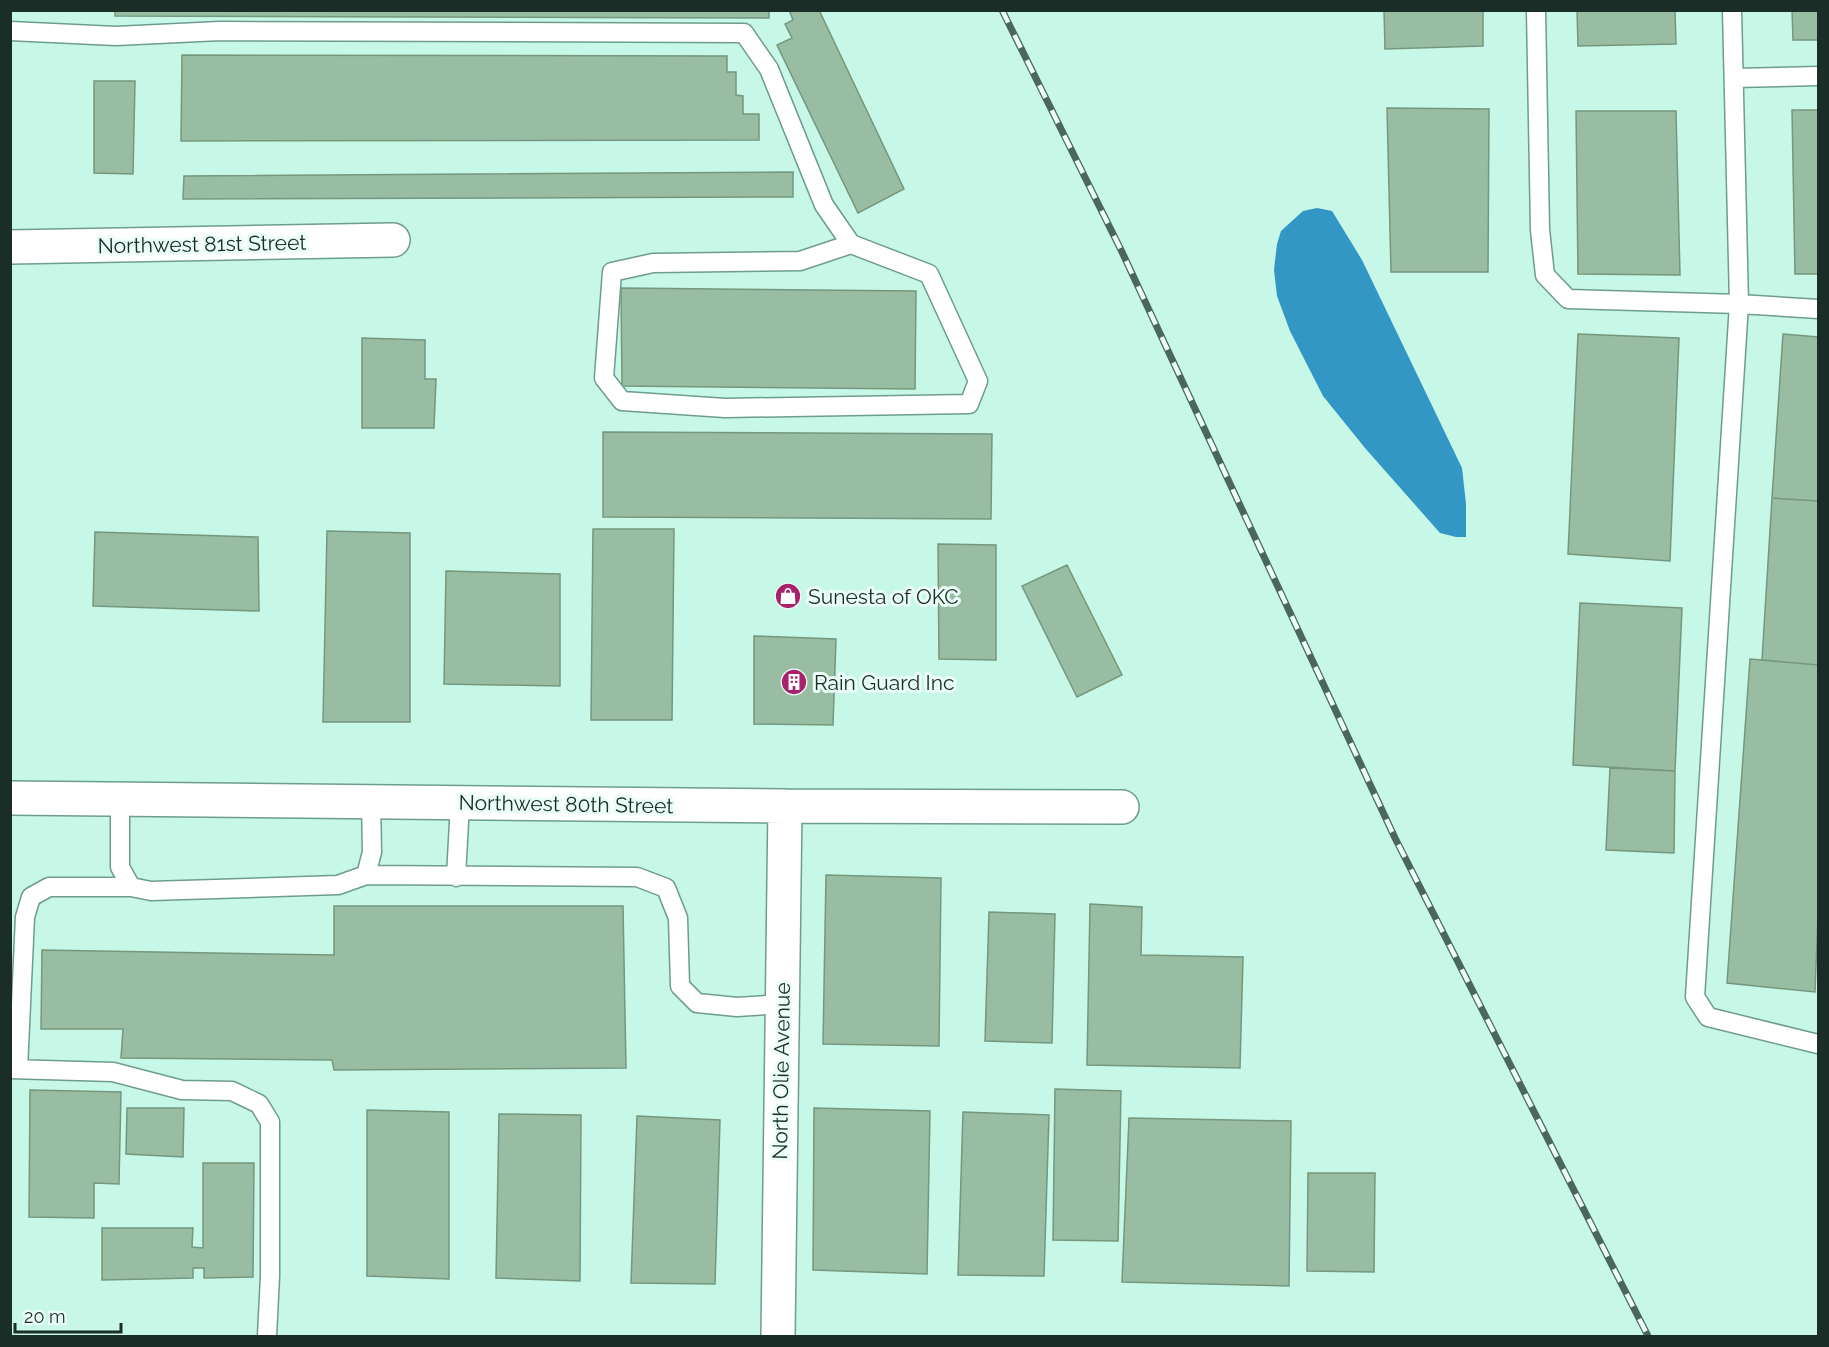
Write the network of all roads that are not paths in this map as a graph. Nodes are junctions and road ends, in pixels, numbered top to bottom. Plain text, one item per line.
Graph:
1 (1536, 10) edge
2 (1732, 10) edge
3 (10, 31) edge
4 (1818, 76) edge
5 (1734, 78) junction
6 (393, 240) dead end
7 (851, 244) junction
8 (10, 247) edge
9 (1739, 304) junction
10 (1818, 309) edge
11 (10, 798) edge
12 (120, 798) junction
13 (371, 801) junction
14 (460, 803) junction
15 (785, 806) junction
16 (1122, 807) dead end
17 (366, 875) junction
18 (456, 877) junction
19 (131, 887) junction
20 (782, 1004) junction
21 (1818, 1044) edge
22 (14, 1069) edge
23 (267, 1336) edge
24 (778, 1336) edge

1 - 9 lane
2 - 5 lane
3 - 7 lane
4 - 5 lane
5 - 9 lane
6 - 8 street, Northwest 81st Street
7 - 7 lane
9 - 10 lane
9 - 21 lane
11 - 12 street, Northwest 80th Street
12 - 13 street, Northwest 80th Street
12 - 19 lane
13 - 14 street, Northwest 80th Street
13 - 17 lane
14 - 15 street, Northwest 80th Street
14 - 18 lane
15 - 16 street, Northwest 80th Street
15 - 20 street, North Olie Avenue
17 - 18 lane
17 - 19 lane
18 - 20 lane
19 - 22 lane
20 - 24 street, North Olie Avenue
22 - 23 lane

